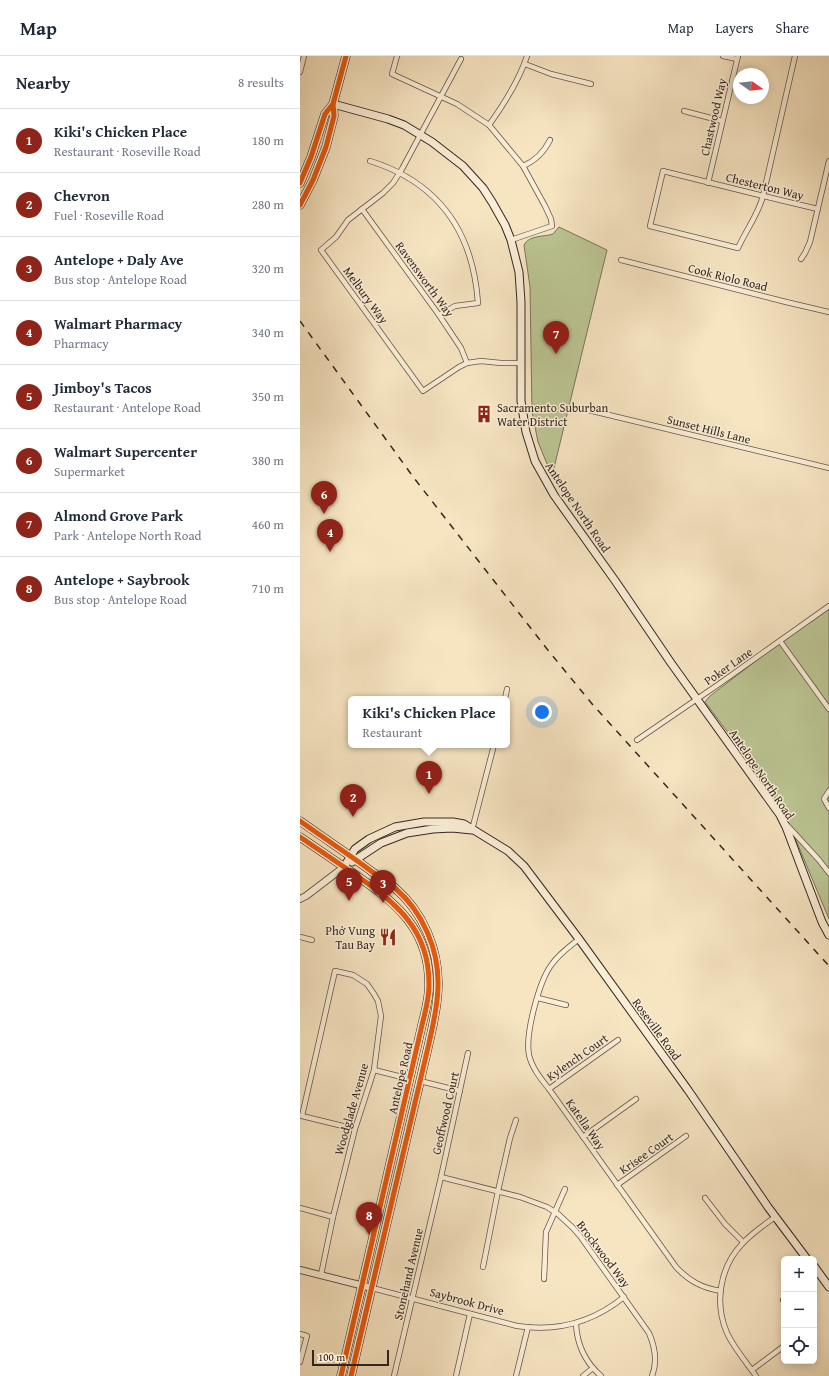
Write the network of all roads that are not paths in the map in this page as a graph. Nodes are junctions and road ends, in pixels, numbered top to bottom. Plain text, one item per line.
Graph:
1 (304, 56) edge
2 (346, 56) edge
3 (397, 56) edge
4 (527, 56) edge
5 (723, 56) edge
6 (795, 56) edge
7 (737, 58) edge
8 (461, 59) dead end
9 (524, 64) junction
10 (300, 72) edge
11 (591, 84) dead end
12 (441, 95) junction
13 (333, 104) junction
14 (684, 111) dead end
15 (722, 121) junction
16 (489, 125) junction
17 (420, 135) junction
18 (550, 140) dead end
19 (370, 161) dead end
20 (829, 161) edge
21 (523, 166) junction
22 (400, 173) junction
23 (827, 180) edge
24 (708, 182) junction
25 (300, 183) edge
26 (763, 196) junction
27 (300, 205) edge
28 (362, 209) junction
29 (818, 209) junction
30 (511, 240) junction
31 (802, 259) dead end
32 (621, 260) dead end
33 (829, 312) edge
34 (439, 316) junction
35 (467, 363) junction
36 (521, 363) junction
37 (584, 409) dead end
38 (829, 468) edge
39 (829, 606) edge
40 (780, 641) junction
41 (507, 689) dead end
42 (506, 696) edge
43 (697, 699) junction
44 (829, 709) edge
45 (637, 740) dead end
46 (493, 748) edge
47 (829, 790) edge
48 (829, 808) edge
49 (781, 819) junction
50 (300, 821) edge
51 (472, 830) junction
52 (300, 837) edge
53 (353, 858) junction
54 (344, 867) junction
55 (829, 873) edge
56 (300, 899) edge
57 (829, 935) edge
58 (300, 937) edge
59 (579, 939) junction
60 (312, 940) dead end
61 (538, 998) junction
62 (566, 1006) dead end
63 (618, 1040) dead end
64 (417, 1046) junction
65 (468, 1053) dead end
66 (374, 1070) junction
67 (410, 1078) junction
68 (420, 1081) junction
69 (549, 1089) junction
70 (460, 1091) junction
71 (636, 1099) dead end
72 (412, 1115) junction
73 (516, 1120) dead end
74 (355, 1129) junction
75 (686, 1136) dead end
76 (583, 1137) junction
77 (441, 1177) junction
78 (617, 1185) junction
79 (565, 1189) dead end
80 (498, 1191) junction
81 (705, 1198) dead end
82 (300, 1208) edge
83 (555, 1212) junction
84 (333, 1216) junction
85 (775, 1217) junction
86 (743, 1242) junction
87 (805, 1256) edge
88 (483, 1267) dead end
89 (300, 1270) edge
90 (817, 1270) edge
91 (321, 1275) junction
92 (544, 1279) dead end
93 (361, 1286) junction
94 (829, 1287) edge
95 (372, 1288) junction
96 (721, 1291) junction
97 (624, 1297) junction
98 (412, 1298) junction
99 (470, 1314) junction
100 (576, 1324) junction
101 (528, 1328) junction
102 (300, 1334) edge
103 (781, 1348) edge
104 (300, 1362) edge
105 (593, 1368) junction
106 (752, 1370) junction
107 (341, 1376) edge
108 (351, 1376) edge
109 (394, 1376) edge
110 (456, 1376) edge
111 (516, 1376) edge
112 (583, 1376) edge
113 (600, 1376) edge
114 (652, 1376) edge
115 (756, 1376) edge

1 - 10 street
2 - 13 main road
3 - 12 street
4 - 9 street
5 - 7 street
6 - 26 street
7 - 15 street, Chastwood Way
8 - 12 street, Melbury Way
9 - 11 street
9 - 16 street
12 - 16 street
12 - 17 street, Melbury Way
13 - 17 main road, Antelope North Road
13 - 25 main road
13 - 27 main road
14 - 15 street
15 - 24 street, Chastwood Way
16 - 21 street
17 - 22 street, Melbury Way
17 - 30 main road, Antelope North Road
18 - 21 street
19 - 22 street
20 - 23 street
21 - 30 street
22 - 28 street, Melbury Way
22 - 34 street
23 - 29 street
24 - 26 street, Chesterton Way
24 - 26 street, Chesterton Way
26 - 29 street, Chesterton Way
28 - 34 street, Ravensworth Way
28 - 35 street, Melbury Way
29 - 31 street
30 - 36 main road, Antelope North Road
32 - 33 street, Cook Riolo Road
34 - 35 street, Ravensworth Way
35 - 36 street, Melbury Way
36 - 43 main road, Antelope North Road
37 - 38 street, Sunset Hills Lane
39 - 40 street, Poker Lane
40 - 43 street, Poker Lane
40 - 44 street
41 - 42 street
43 - 45 street, Poker Lane
43 - 49 main road, Antelope North Road
46 - 51 street
47 - 48 street
49 - 55 street
49 - 57 main road, Antelope North Road
50 - 53 main road, Antelope Road
51 - 53 main road, Roseville Road
51 - 59 main road, Roseville Road
52 - 54 main road, Antelope Road
53 - 54 main road, Roseville Road
53 - 68 main road, Antelope Road
54 - 56 street
54 - 64 main road, Antelope Road
58 - 60 street
59 - 61 street, Katella Way
59 - 85 main road, Roseville Road
61 - 62 street
61 - 69 street, Katella Way
63 - 69 street, Kylench Court
64 - 67 main road, Antelope Road
64 - 68 main road
65 - 70 street, Geoffwood Court
66 - 67 street
66 - 74 street, Woodglade Avenue
66 - 74 street, Woodglade Avenue
67 - 72 main road
67 - 93 main road, Antelope Road
68 - 70 street
68 - 72 main road, Antelope Road
69 - 76 street, Katella Way
70 - 77 street, Geoffwood Court
71 - 76 street
72 - 95 main road, Antelope Road
73 - 80 street
74 - 84 street, Woodglade Avenue
75 - 78 street, Krisee Court
76 - 78 street, Katella Way
77 - 80 street, Brockwood Way
77 - 98 street, Stonehand Avenue
78 - 96 street, Katella Way
79 - 83 street
80 - 83 street, Brockwood Way
80 - 88 street
81 - 86 street
82 - 84 street
83 - 92 street
83 - 97 street, Brockwood Way
84 - 91 street, Woodglade Avenue
85 - 86 street
85 - 87 main road, Roseville Road
86 - 96 street
89 - 91 street, Saybrook Drive
90 - 94 main road
91 - 93 street, Saybrook Drive
93 - 95 street, Saybrook Drive
93 - 107 main road, Antelope Road
95 - 98 street, Saybrook Drive
95 - 108 main road, Antelope Road
96 - 106 street
97 - 100 street, Saybrook Drive
97 - 114 street, Brockwood Way
98 - 99 street, Saybrook Drive
98 - 109 street, Stonehand Avenue
99 - 101 street, Saybrook Drive
99 - 110 street
100 - 101 street, Saybrook Drive
100 - 105 street
101 - 111 street
102 - 104 street
103 - 106 street
105 - 112 street
105 - 113 street
106 - 115 street

